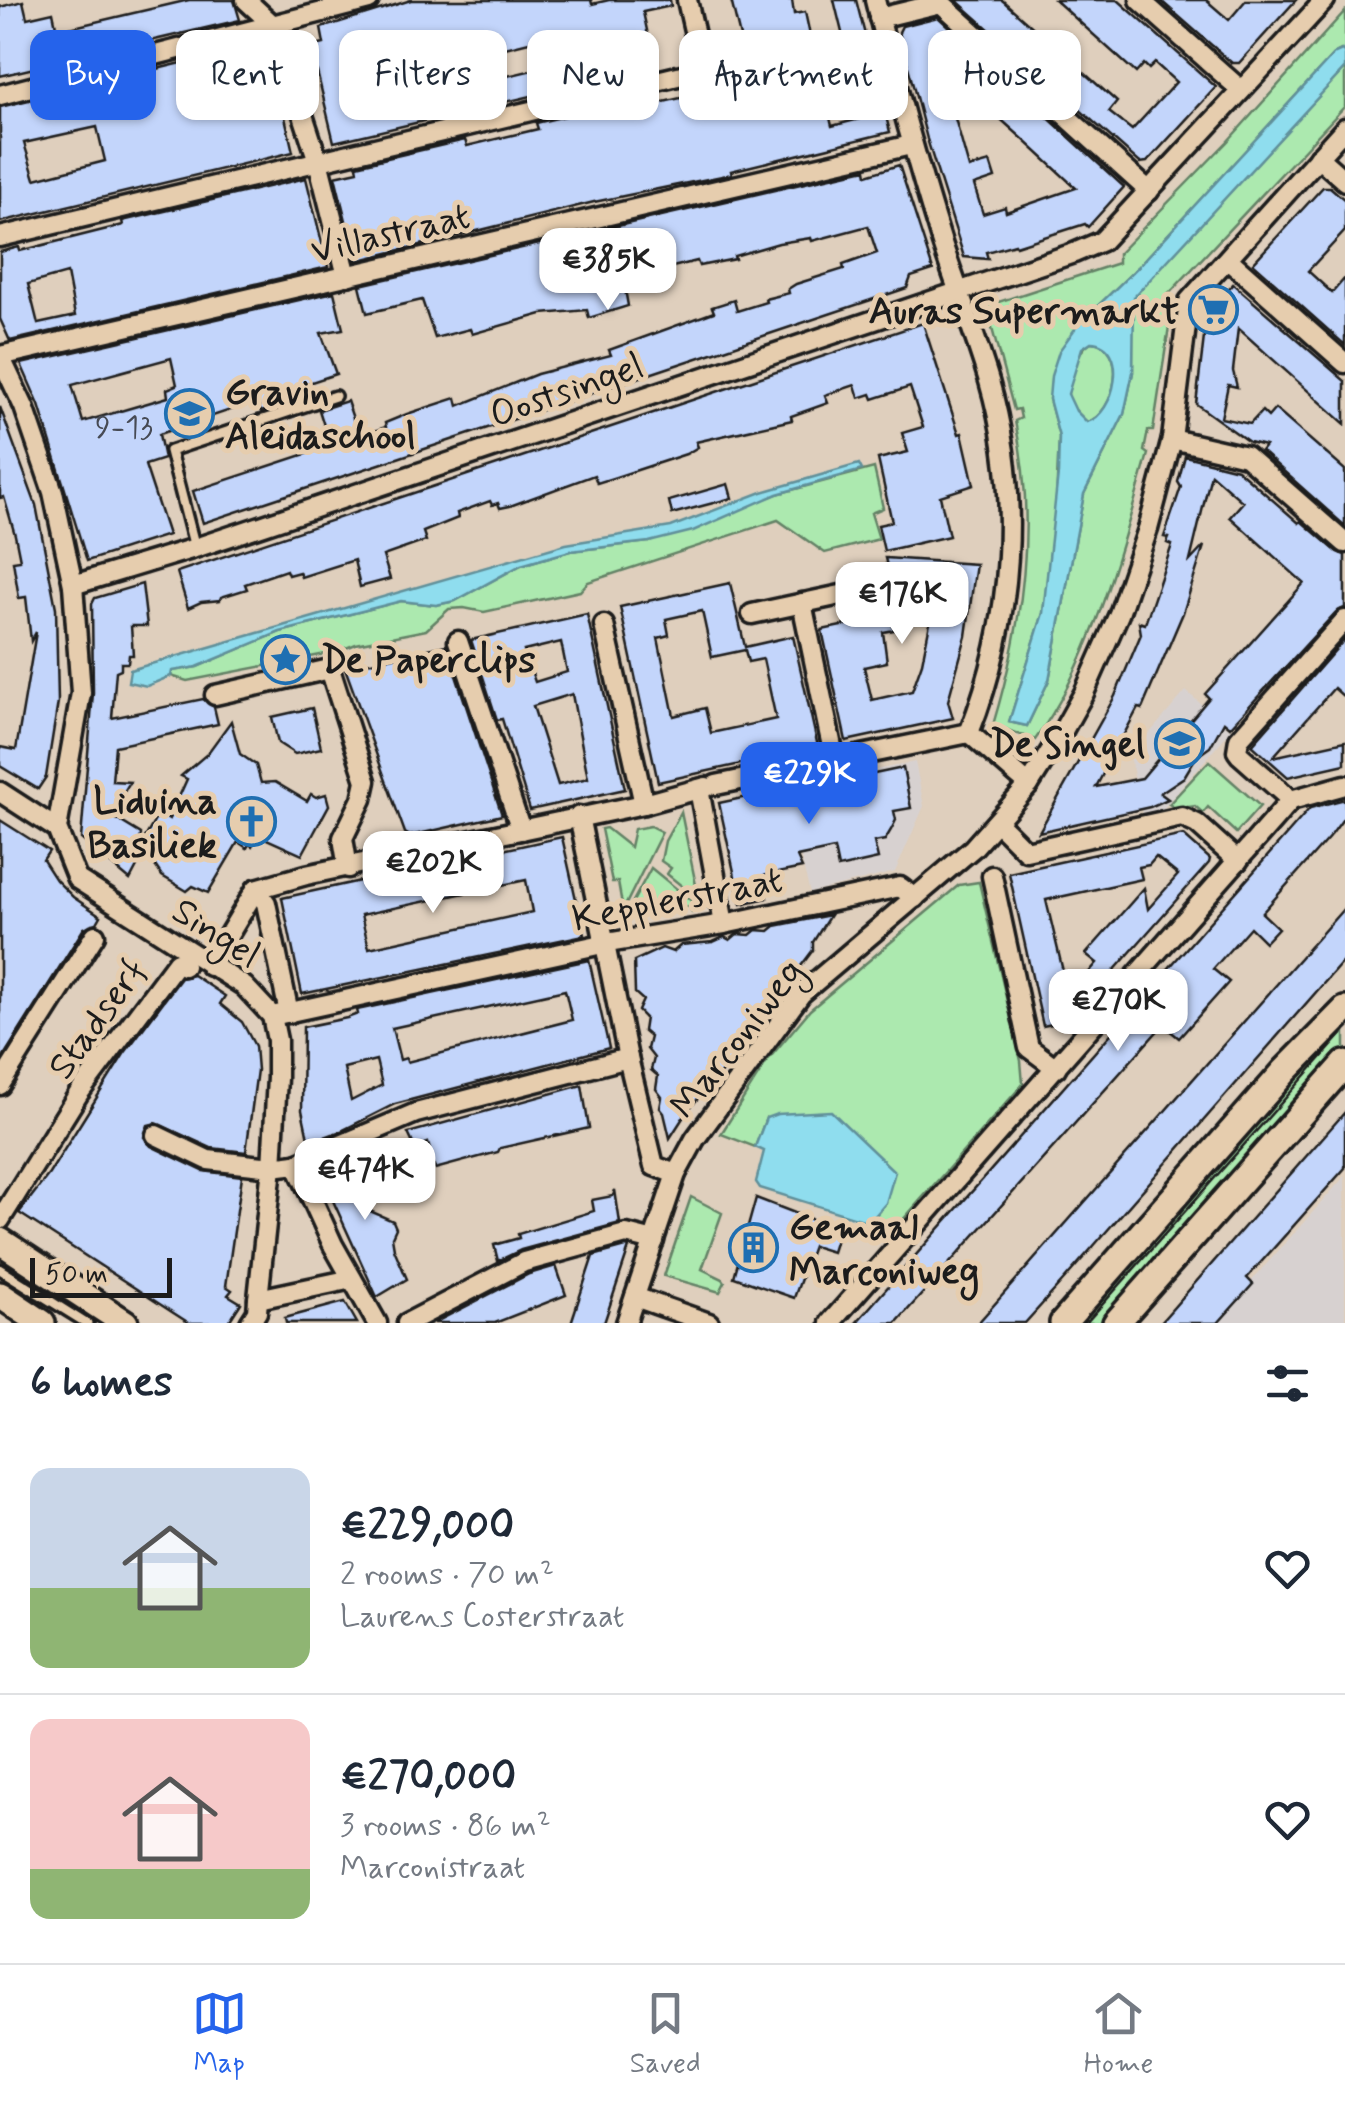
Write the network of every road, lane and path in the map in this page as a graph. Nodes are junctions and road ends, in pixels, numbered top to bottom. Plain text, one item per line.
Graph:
1 (246, 0) edge
2 (369, 0) edge
3 (687, 0) edge
4 (1140, 0) edge
5 (1325, 0) edge
6 (877, 9) edge
7 (274, 26) junction
8 (1241, 90) junction
9 (0, 95) edge
10 (1345, 128) edge
11 (912, 145) junction
12 (1318, 157) junction
13 (318, 160) junction
14 (1345, 181) edge
15 (1149, 191) junction
16 (0, 236) edge
17 (1228, 259) junction
18 (346, 276) junction
19 (957, 292) junction
20 (0, 356) edge
21 (1345, 363) edge
22 (335, 396) dead end
23 (1172, 439) junction
24 (1345, 543) edge
25 (195, 548) junction
26 (73, 585) junction
27 (850, 593) dead end
28 (802, 603) junction
29 (752, 614) dead end
30 (1345, 620) edge
31 (604, 624) dead end
32 (458, 641) dead end
33 (216, 694) dead end
34 (969, 733) junction
35 (835, 761) junction
36 (1345, 784) edge
37 (1029, 785) junction
38 (707, 787) junction
39 (0, 792) edge
40 (1291, 800) junction
41 (644, 804) junction
42 (579, 816) junction
43 (997, 822) junction
44 (57, 829) junction
45 (521, 830) junction
46 (1238, 861) junction
47 (348, 868) junction
48 (992, 876) dead end
49 (256, 889) junction
50 (915, 898) junction
51 (114, 904) junction
52 (724, 924) junction
53 (606, 943) junction
54 (195, 964) junction
55 (1345, 1010) edge
56 (280, 1015) junction
57 (628, 1058) junction
58 (1345, 1064) edge
59 (1056, 1068) junction
60 (0, 1085) edge
61 (156, 1135) dead end
62 (296, 1164) junction
63 (272, 1168) junction
64 (676, 1174) junction
65 (0, 1220) edge
66 (0, 1241) edge
67 (654, 1241) junction
68 (0, 1269) edge
69 (352, 1279) junction
70 (635, 1298) junction
71 (258, 1299) junction
72 (2, 1305) edge
73 (42, 1323) edge
74 (87, 1323) edge
75 (125, 1323) edge
76 (250, 1323) edge
77 (377, 1323) edge
78 (407, 1323) edge
79 (626, 1323) edge
80 (709, 1323) edge
81 (830, 1323) edge
82 (1062, 1323) edge
83 (1116, 1323) edge

1 - 7 street
2 - 7 street
3 - 13 street
4 - 8 street
5 - 8 street, Oostsingel
6 - 11 street
6 - 15 street
7 - 9 street
7 - 13 street
8 - 15 street, Oostsingel
10 - 12 street, Marconiweg
11 - 18 street, Villastraat
11 - 19 street
12 - 14 street
12 - 17 street, Marconiweg
13 - 16 street
13 - 18 street
15 - 19 street, Oostsingel
17 - 21 street
17 - 23 street, Marconiweg
18 - 20 street, Villastraat
19 - 25 street, Oostsingel
19 - 34 street
20 - 26 street
22 - 25 lane
23 - 24 street
23 - 37 street, Marconiweg
25 - 26 street, Oostsingel
26 - 44 street
27 - 28 street
28 - 29 street
28 - 35 street
30 - 40 street
31 - 41 street
32 - 45 street
33 - 47 street
34 - 35 street
34 - 37 street
35 - 38 street
36 - 40 street
37 - 43 street, Marconiweg
38 - 41 street
38 - 52 street
39 - 44 street
40 - 46 street
41 - 42 street
42 - 45 street
42 - 53 street
43 - 46 street
43 - 50 street, Marconiweg
44 - 51 street, Singel
45 - 47 street
46 - 59 street
47 - 49 street
48 - 59 street
49 - 54 street, Stadserf
49 - 56 street, Singel
50 - 52 street, Kepplerstraat
50 - 64 street, Marconiweg
51 - 54 street, Singel
51 - 60 street, Stadserf
52 - 53 street, Kepplerstraat
53 - 56 street, Kepplerstraat
53 - 57 street
54 - 56 street, Singel
54 - 65 street, Stadserf
55 - 82 main road
56 - 63 street, Singel
57 - 62 street
57 - 64 street
58 - 83 main road
59 - 81 street
61 - 63 street
62 - 63 street
62 - 69 street
63 - 71 street, Singel
64 - 67 street, Marconiweg
66 - 75 main road
67 - 70 street, Marconiweg
67 - 78 street
68 - 74 lane
69 - 71 street
69 - 77 street
70 - 79 street, Marconiweg
70 - 80 street
71 - 76 street, Singel
72 - 73 main road

